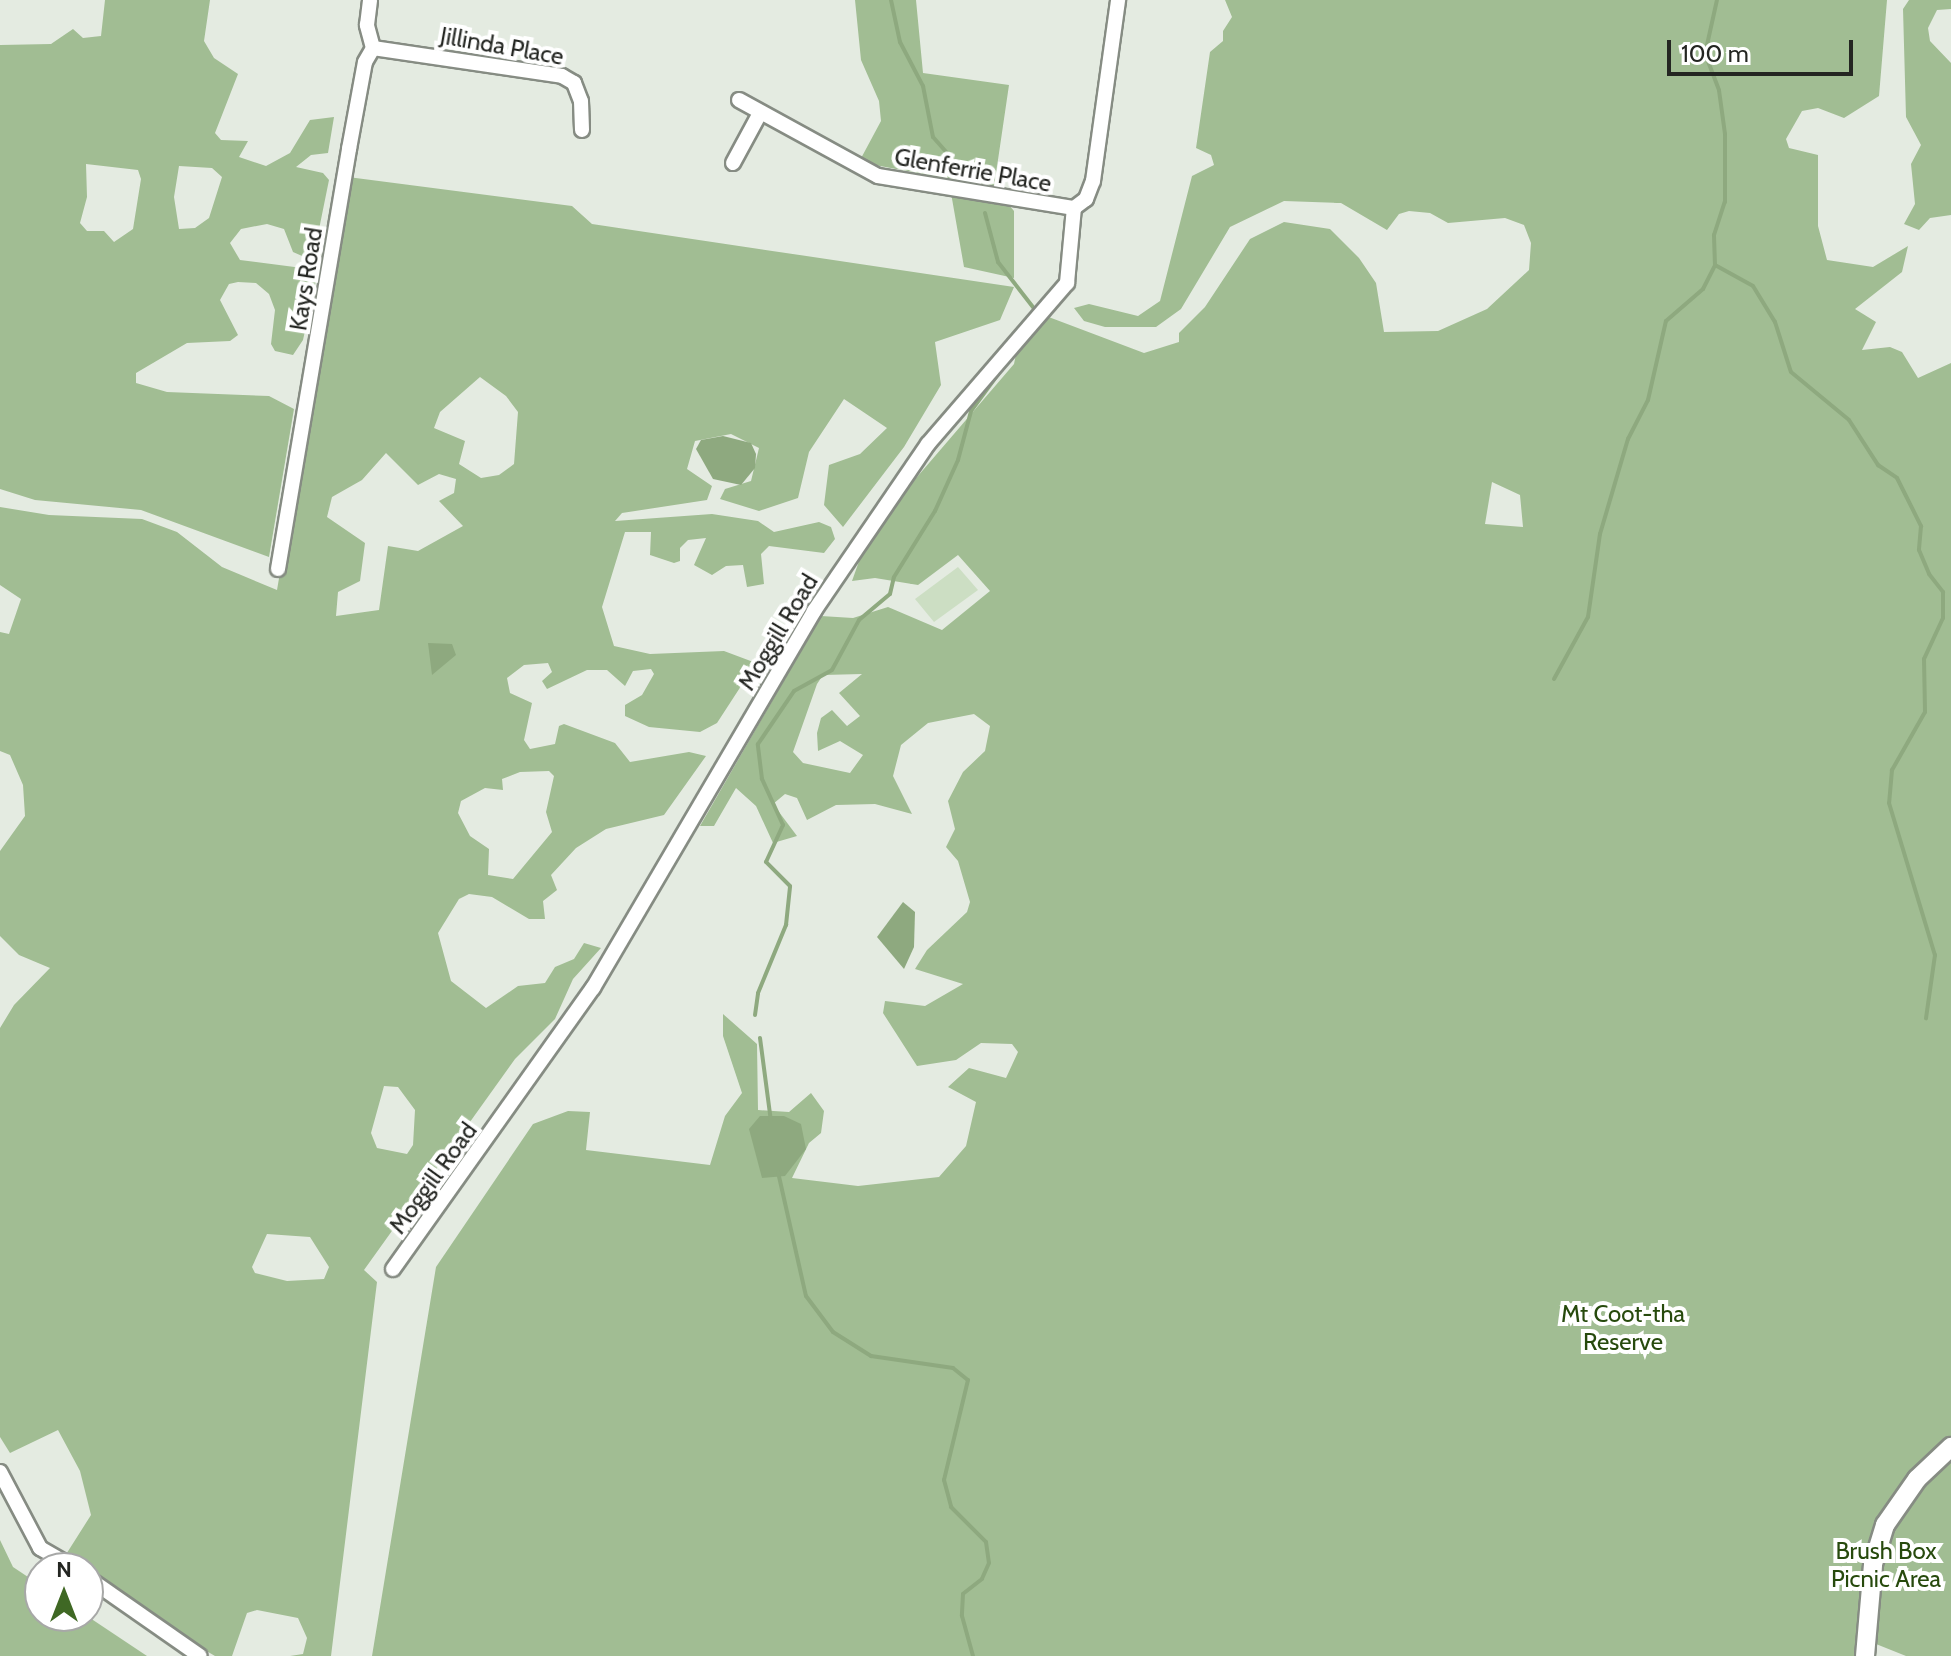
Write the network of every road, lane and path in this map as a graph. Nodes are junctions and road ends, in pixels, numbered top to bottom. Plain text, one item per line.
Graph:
1 (370, 0) edge
2 (1118, 0) edge
3 (373, 48) junction
4 (739, 100) dead end
5 (760, 113) junction
6 (582, 130) dead end
7 (733, 163) dead end
8 (1074, 208) junction
9 (278, 569) dead end
10 (393, 1269) dead end
11 (1951, 1447) edge
12 (0, 1472) edge
13 (47, 1552) edge
14 (104, 1589) edge
15 (200, 1656) edge
16 (1865, 1656) edge

1 - 3 street, Kays Road
2 - 8 street, Moggill Road
3 - 6 street, Jillinda Place
3 - 9 street, Kays Road
4 - 5 street, Glenferrie Place
5 - 7 street
5 - 8 street, Glenferrie Place
8 - 10 street, Moggill Road
11 - 16 main road
12 - 13 street
14 - 15 street

